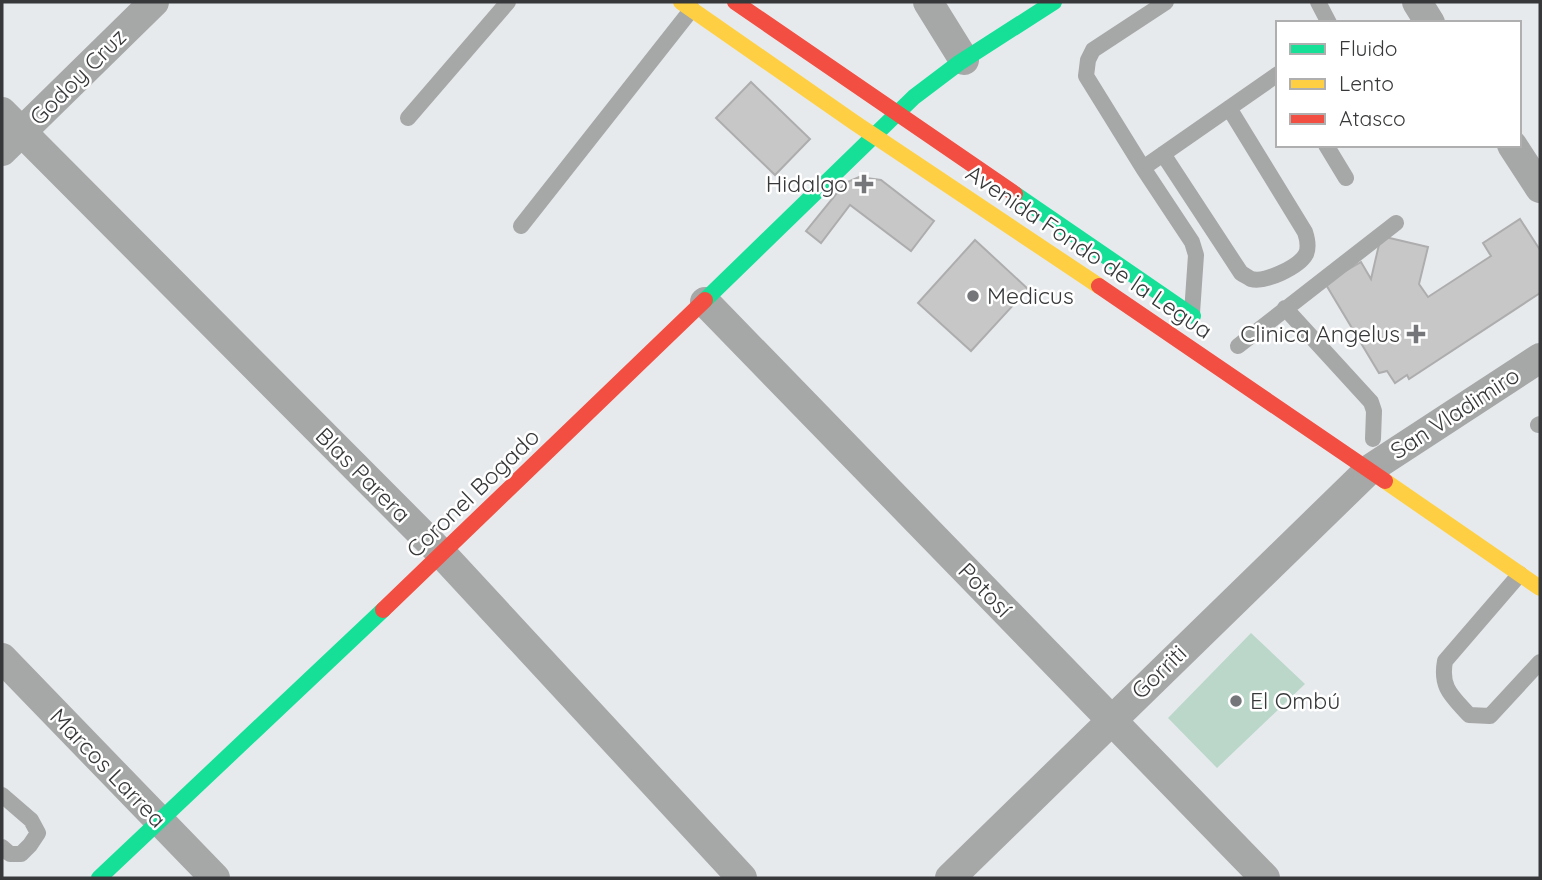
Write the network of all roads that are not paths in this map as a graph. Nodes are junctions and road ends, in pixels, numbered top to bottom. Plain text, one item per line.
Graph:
1 (154, 2) edge
2 (508, 2) edge
3 (734, 2) edge
4 (928, 2) edge
5 (1054, 2) edge
6 (1166, 2) edge
7 (1318, 2) edge
8 (1416, 2) edge
9 (687, 6) edge
10 (1328, 21) edge
11 (1429, 21) edge
12 (964, 60) junction
13 (1276, 75) edge
14 (1229, 108) junction
15 (895, 112) junction
16 (408, 118) dead end
17 (8, 132) edge
18 (875, 136) junction
19 (1327, 147) edge
20 (1513, 147) edge
21 (1163, 154) junction
22 (1143, 168) junction
23 (1346, 178) dead end
24 (1540, 188) edge
25 (1396, 223) dead end
26 (521, 226) dead end
27 (705, 302) junction
28 (1285, 309) junction
29 (1198, 319) joint
30 (1238, 346) dead end
31 (1540, 358) edge
32 (1382, 451) junction
33 (442, 554) junction
34 (1520, 574) junction
35 (1540, 588) edge
36 (2, 658) edge
37 (1540, 662) edge
38 (1111, 719) junction
39 (2, 794) edge
40 (159, 821) junction
41 (2, 847) edge
42 (99, 878) edge
43 (215, 878) edge
44 (742, 878) edge
45 (950, 878) edge
46 (1265, 878) edge

1 - 17 street, Godoy Cruz
2 - 16 lane
3 - 15 main road, Avenida Fondo de la Legua
4 - 12 street
5 - 12 main road, Coronel Bogado
6 - 22 lane
7 - 10 lane
8 - 11 street
9 - 18 main road, Avenida Fondo de la Legua
9 - 26 lane
12 - 15 main road, Coronel Bogado
13 - 14 lane
14 - 21 lane
14 - 21 lane
15 - 18 main road, Coronel Bogado
15 - 29 main road, Avenida Fondo de la Legua
17 - 33 street, Blas Parera
18 - 27 main road, Coronel Bogado
18 - 32 main road, Avenida Fondo de la Legua
19 - 23 lane
20 - 24 street
21 - 22 lane
22 - 29 lane
25 - 28 lane
27 - 33 main road, Coronel Bogado
27 - 38 street, Potosí
28 - 30 lane
28 - 32 lane
31 - 32 street, San Vladimiro
32 - 34 main road, Avenida Fondo de la Legua
32 - 38 street, Gorriti
33 - 40 main road, Coronel Bogado
33 - 44 street, Blas Parera
34 - 35 main road, Avenida Fondo de la Legua
34 - 37 lane
36 - 40 street, Marcos Larrea
38 - 45 street, Gorriti
38 - 46 street, Potosí
39 - 41 lane
40 - 42 main road, Coronel Bogado
40 - 43 street, Marcos Larrea

